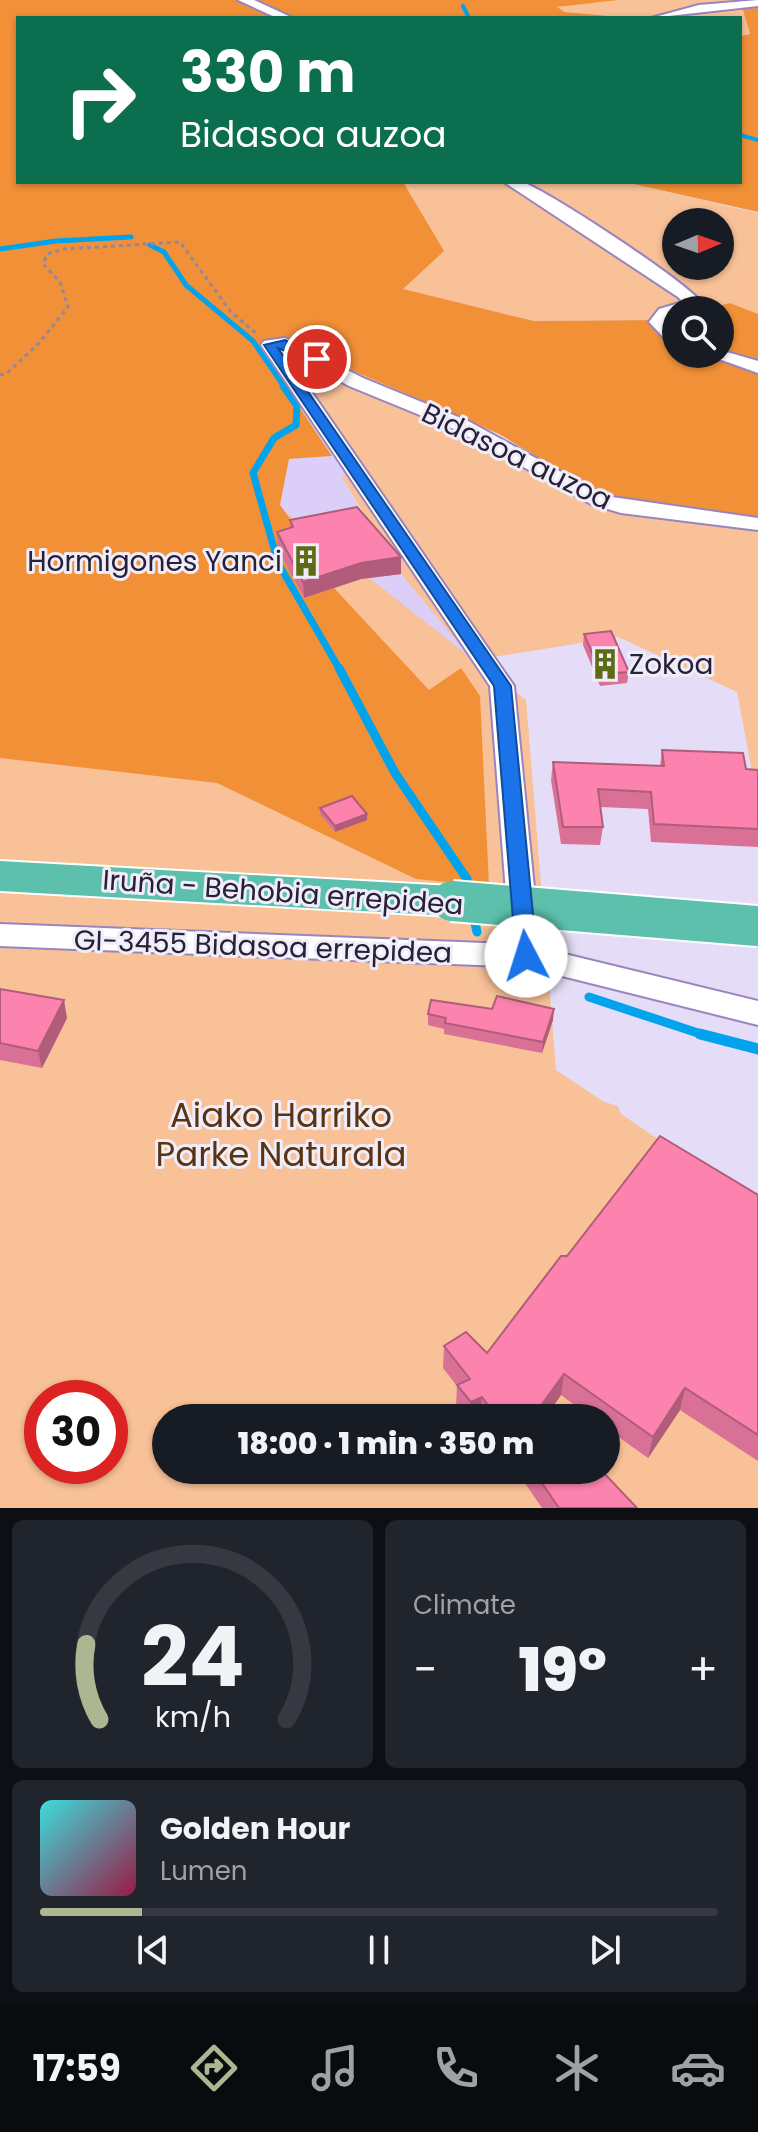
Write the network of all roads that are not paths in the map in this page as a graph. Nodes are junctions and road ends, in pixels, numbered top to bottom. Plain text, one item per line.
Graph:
1 (244, 0) edge
2 (758, 3) edge
3 (282, 16) edge
4 (665, 16) edge
5 (514, 184) edge
6 (687, 296) edge
7 (734, 360) edge
8 (758, 367) edge
9 (752, 526) edge
10 (0, 876) edge
11 (758, 926) edge
12 (0, 935) edge
13 (526, 956) junction
14 (758, 1013) edge

1 - 3 street
2 - 4 street
5 - 6 street
7 - 8 street
9 - 13 street, Bidasoa auzoa
10 - 11 highway, Iruña - Behobia errepidea, bridge
12 - 13 street, GI-3455 Bidasoa errepidea
13 - 14 street, GI-3455 Bidasoa errepidea

